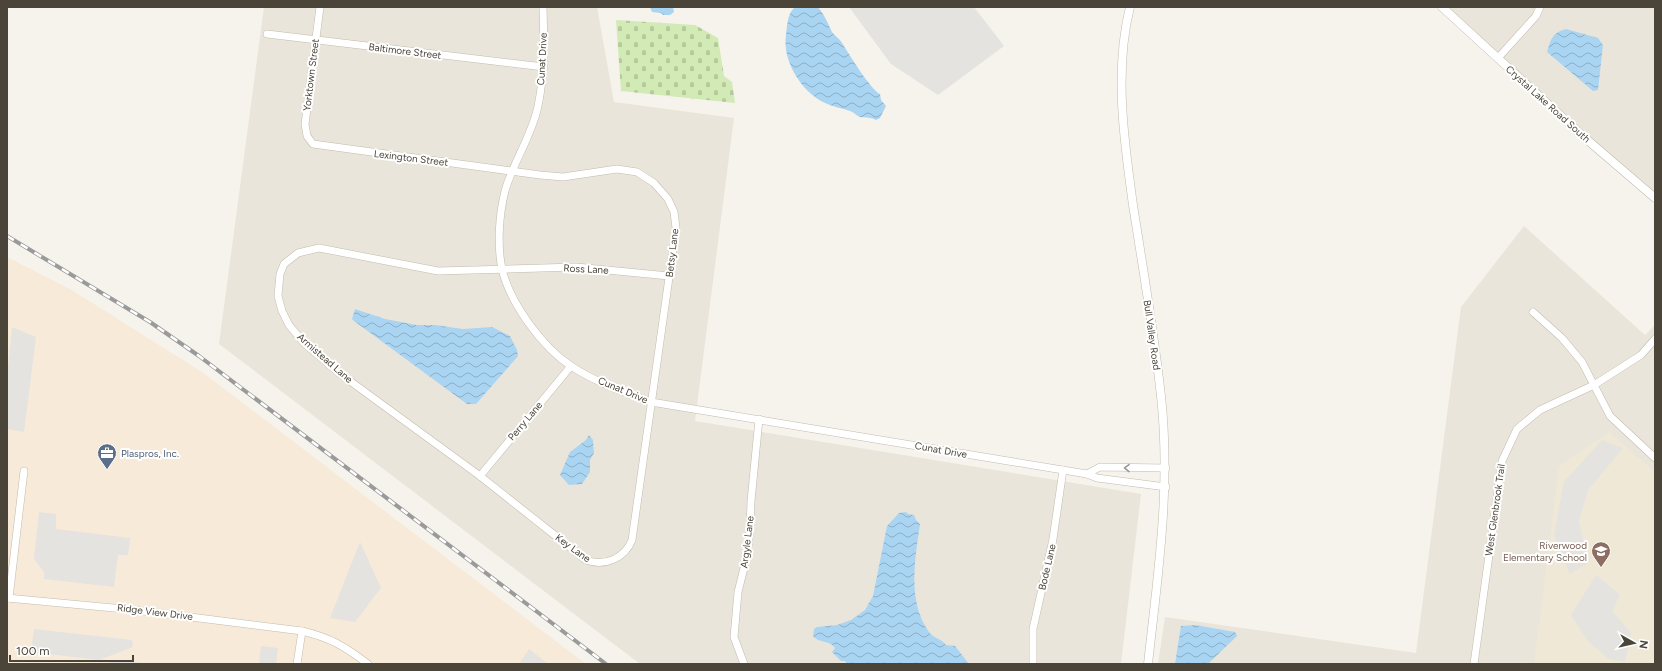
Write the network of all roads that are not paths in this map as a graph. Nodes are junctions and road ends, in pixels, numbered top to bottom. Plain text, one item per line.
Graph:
1 (320, 7) edge
2 (543, 7) edge
3 (1130, 7) edge
4 (1442, 7) edge
5 (1540, 7) edge
6 (267, 34) dead end
7 (316, 40) junction
8 (1498, 58) junction
9 (544, 67) junction
10 (310, 142) joint
11 (513, 171) junction
12 (1655, 198) edge
13 (502, 269) junction
14 (669, 276) junction
15 (1533, 312) dead end
16 (1655, 340) edge
17 (571, 366) junction
18 (1594, 385) junction
19 (651, 402) junction
20 (759, 419) junction
21 (1655, 458) edge
22 (1166, 468) junction
23 (24, 470) dead end
24 (1063, 470) junction
25 (1087, 474) junction
26 (480, 476) junction
27 (1166, 487) junction
28 (8, 598) edge
29 (302, 630) junction
30 (298, 664) edge
31 (368, 664) edge
32 (744, 664) edge
33 (1034, 664) edge
34 (1148, 664) edge
35 (1474, 664) edge

1 - 7 street, Yorktown Street
2 - 9 street, Cunat Drive
3 - 22 street, Bull Valley Road
4 - 8 street, Crystal Lake Road South
5 - 8 street
6 - 7 street, Baltimore Street
7 - 9 street, Baltimore Street
7 - 10 street, Yorktown Street
8 - 12 street, Crystal Lake Road South
9 - 11 street, Cunat Drive
10 - 11 street, Lexington Street
11 - 13 street, Cunat Drive
11 - 14 street, Betsy Lane
13 - 14 street, Ross Lane
13 - 17 street, Cunat Drive
13 - 26 street, Armistead Lane
14 - 19 street, Betsy Lane
15 - 18 street
16 - 18 street, West Glenbrook Trail
17 - 19 street, Cunat Drive
17 - 26 street, Perry Lane
18 - 21 street
18 - 35 street, West Glenbrook Trail
19 - 20 street, Cunat Drive
19 - 26 street, Key Lane
20 - 24 street, Cunat Drive
20 - 32 street, Argyle Lane
22 -> 25 street
22 - 27 street, Bull Valley Road
23 - 28 street
24 - 25 street, Cunat Drive
24 - 33 street, Bode Lane
25 - 27 street, Cunat Drive
27 - 34 street, Bull Valley Road
28 - 29 street, Ridge View Drive
29 - 30 street
29 - 31 street, Ridge View Drive

